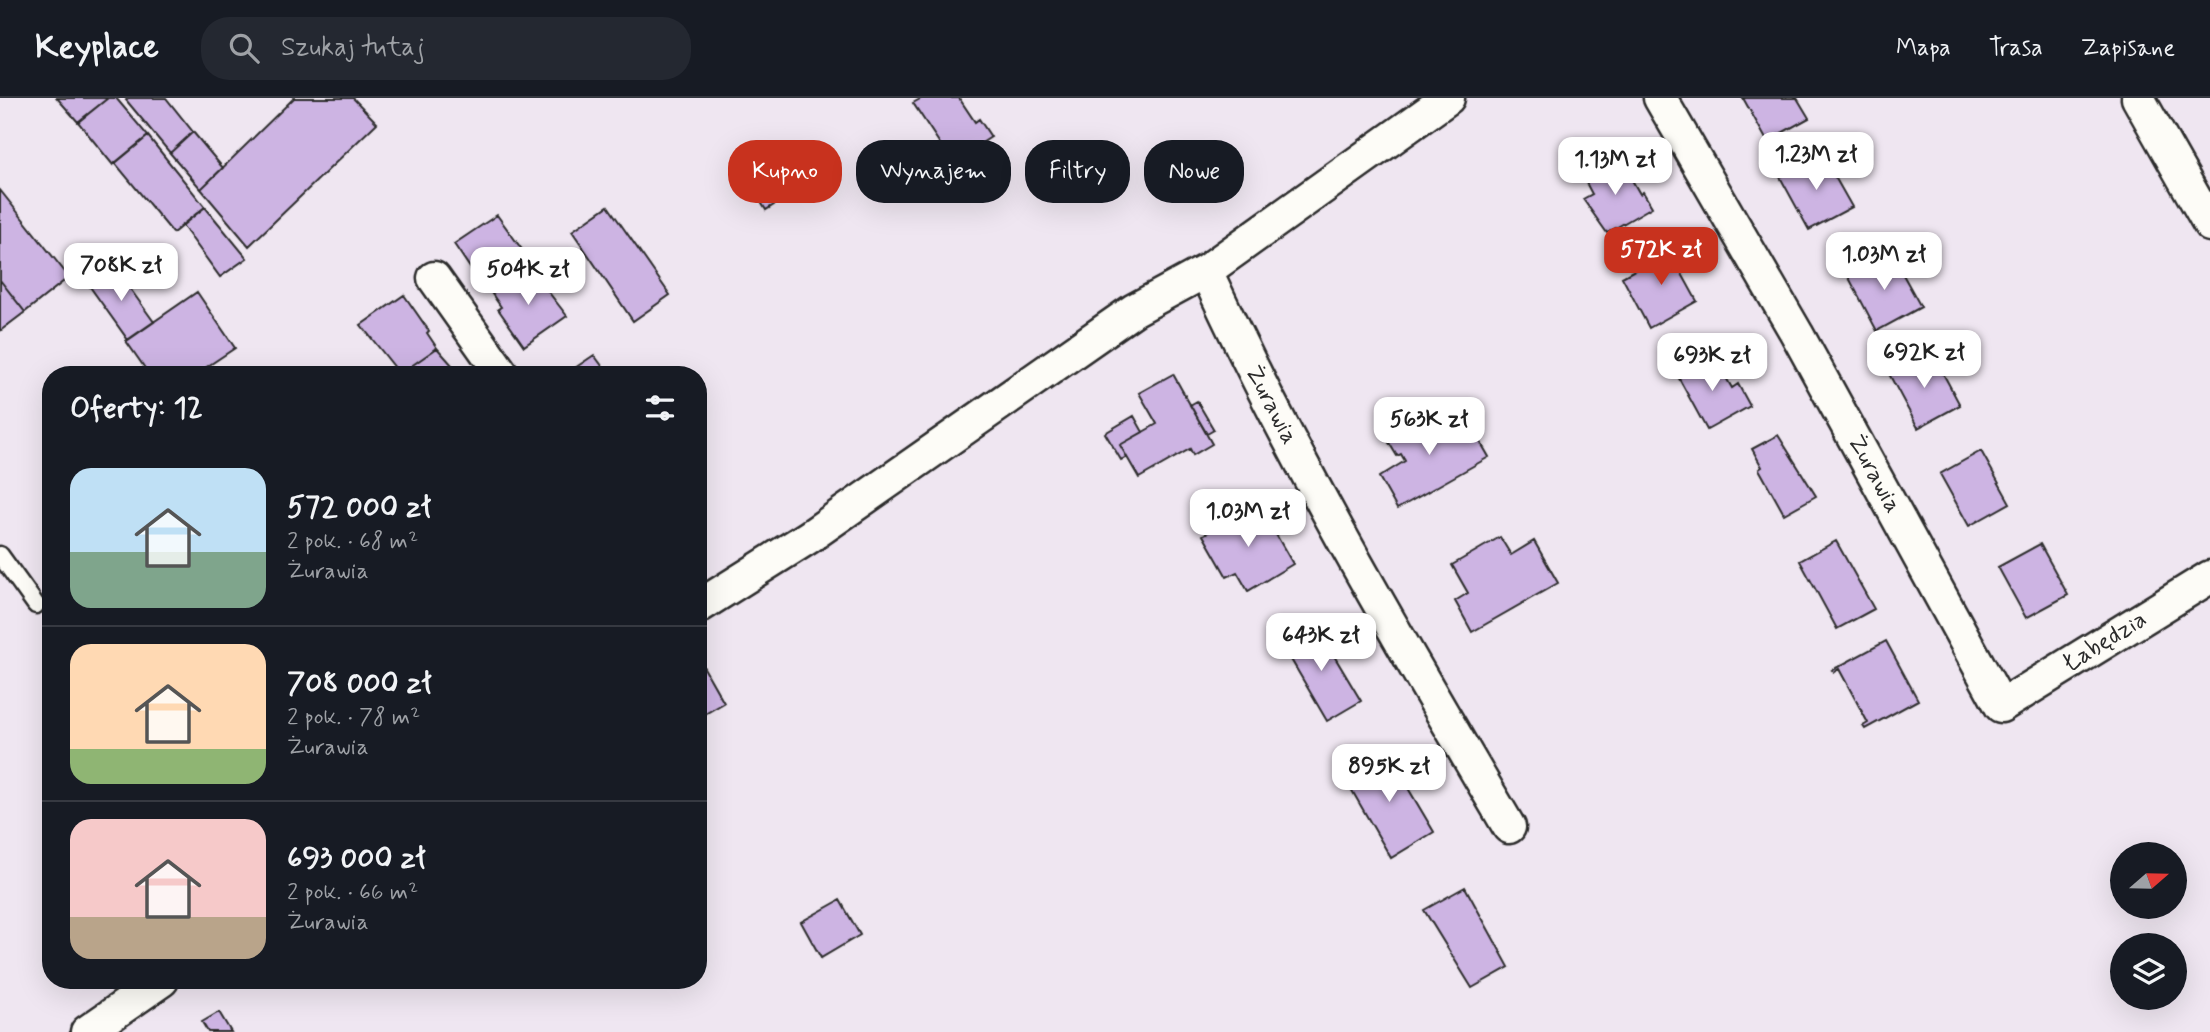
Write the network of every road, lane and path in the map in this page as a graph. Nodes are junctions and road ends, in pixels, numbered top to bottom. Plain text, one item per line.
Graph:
1 (1448, 98) edge
2 (1660, 98) edge
3 (2138, 98) edge
4 (2210, 225) edge
5 (1206, 271) junction
6 (434, 278) dead end
7 (496, 366) edge
8 (0, 555) edge
9 (2210, 577) edge
10 (707, 601) edge
11 (36, 605) dead end
12 (2001, 706) joint
13 (1509, 827) dead end
14 (149, 989) edge
15 (87, 1032) edge

1 - 5 street
2 - 12 street, Żurawia
3 - 4 street
5 - 10 street
5 - 13 street, Żurawia
6 - 7 street
8 - 11 lane
9 - 12 street, Łabędzia
14 - 15 street

